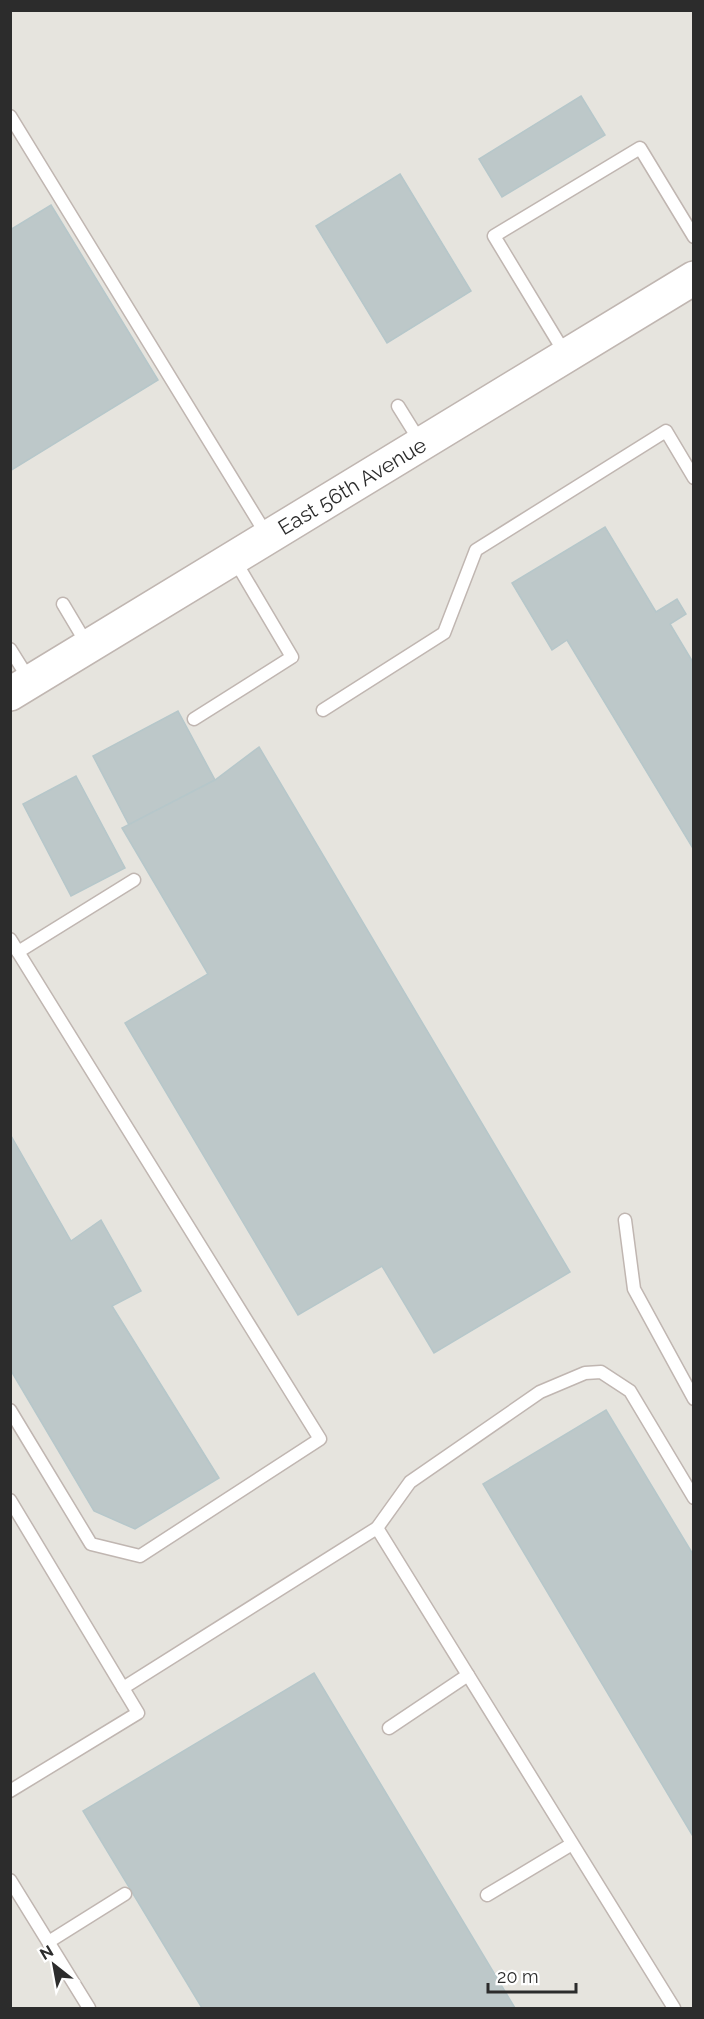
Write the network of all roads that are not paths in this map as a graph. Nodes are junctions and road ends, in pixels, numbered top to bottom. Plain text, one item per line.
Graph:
1 (10, 116) edge
2 (693, 237) edge
3 (693, 278) edge
4 (566, 356) junction
5 (398, 406) dead end
6 (422, 444) junction
7 (693, 478) edge
8 (268, 537) junction
9 (233, 559) junction
10 (63, 604) dead end
11 (89, 646) junction
12 (10, 649) edge
13 (21, 688) edge
14 (323, 710) dead end
15 (194, 718) dead end
16 (134, 880) dead end
17 (10, 939) edge
18 (18, 952) junction
19 (625, 1220) dead end
20 (693, 1399) edge
21 (10, 1410) edge
22 (693, 1498) edge
23 (10, 1500) edge
24 (377, 1528) junction
25 (468, 1675) junction
26 (123, 1688) junction
27 (389, 1728) dead end
28 (10, 1791) edge
29 (572, 1844) junction
30 (10, 1880) edge
31 (125, 1894) dead end
32 (487, 1895) dead end
33 (50, 1941) junction
34 (89, 2008) edge
35 (674, 2008) edge

1 - 8 lane
2 - 4 lane
3 - 4 main road, East 56th Avenue
4 - 6 main road, East 56th Avenue
5 - 6 lane
6 - 8 main road, East 56th Avenue
7 - 14 lane
8 - 9 main road, East 56th Avenue
9 - 11 main road, East 56th Avenue
9 - 15 lane
10 - 11 lane
11 - 13 main road, East 56th Avenue
12 - 13 lane
16 - 18 lane
17 - 18 lane
18 - 21 lane
19 - 20 lane
22 - 24 lane
23 - 26 lane
24 - 25 lane
24 - 26 lane
25 - 27 lane
25 - 29 lane
26 - 28 lane
29 - 32 lane
29 - 35 lane
30 - 33 lane
31 - 33 lane
33 - 34 lane

